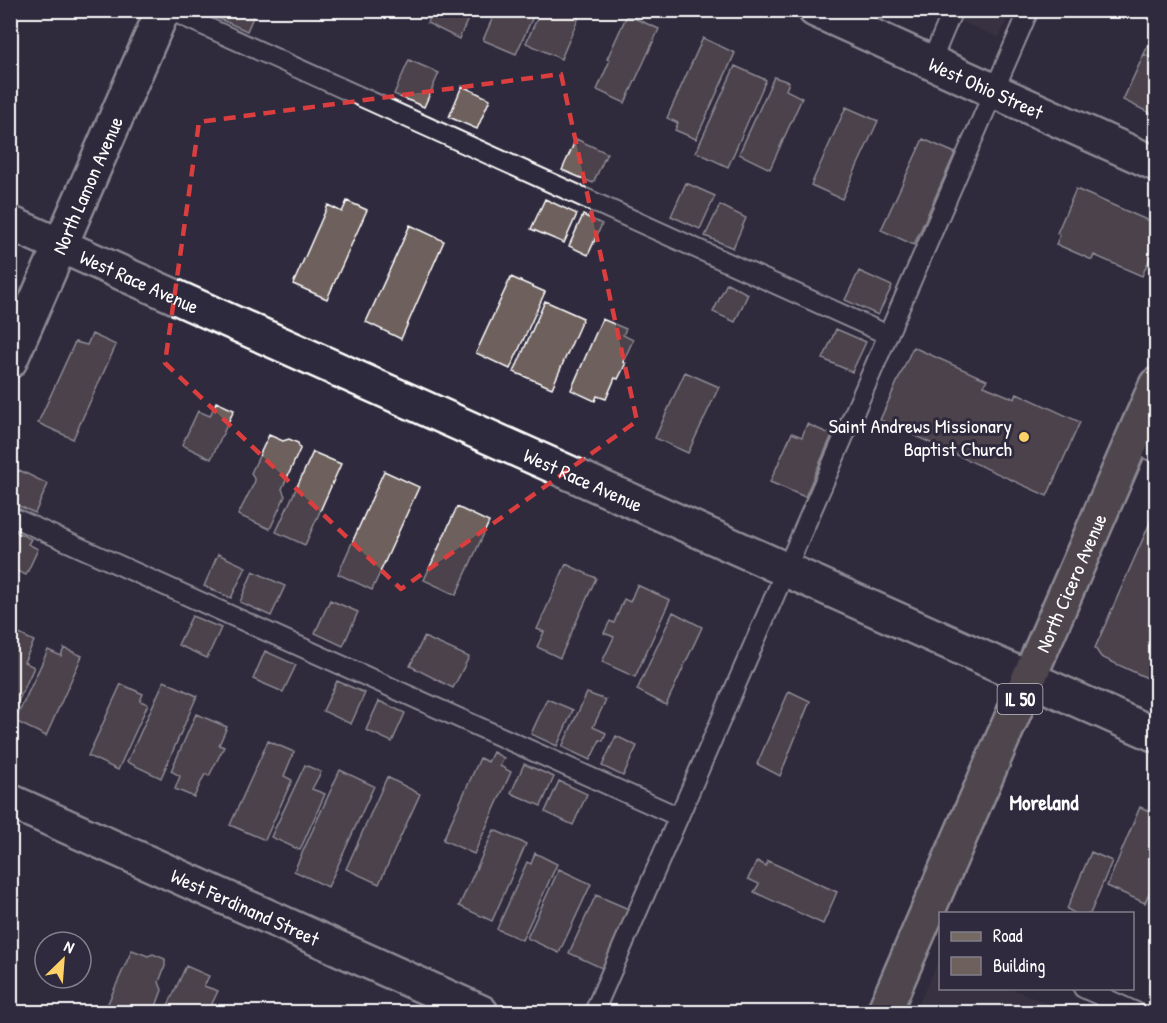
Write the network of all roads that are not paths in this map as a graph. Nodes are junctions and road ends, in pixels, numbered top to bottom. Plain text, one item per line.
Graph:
1 (163, 10) edge
2 (169, 10) edge
3 (815, 10) edge
4 (954, 10) edge
5 (1029, 10) edge
6 (931, 62) junction
7 (994, 91) junction
8 (1156, 164) edge
9 (10, 223) edge
10 (61, 245) junction
11 (888, 335) junction
12 (10, 361) edge
13 (1156, 385) edge
14 (1144, 448) edge
15 (10, 516) edge
16 (787, 570) junction
17 (1029, 678) junction
18 (1156, 735) edge
19 (10, 801) edge
20 (679, 817) junction
21 (933, 921) edge
22 (1087, 990) edge
23 (481, 1012) edge
24 (594, 1012) edge
25 (884, 1012) edge
26 (1136, 1012) edge

1 - 10 street, North Lamon Avenue
2 - 11 lane
3 - 6 street, West Ohio Street
4 - 6 lane
5 - 7 lane
6 - 7 street, West Ohio Street
7 - 8 street, West Ohio Street
7 - 11 lane
9 - 10 street, West Race Avenue
10 - 12 street, North Lamon Avenue
10 - 16 street, West Race Avenue
11 - 16 lane
13 - 14 main road, North Cicero Avenue / IL 50
14 - 17 main road, North Cicero Avenue / IL 50
15 - 20 lane
16 - 17 street, West Race Avenue
16 - 20 lane
17 - 18 street, West Race Avenue
17 - 21 main road, North Cicero Avenue / IL 50
19 - 23 street, West Ferdinand Street
20 - 24 lane
21 - 25 main road, North Cicero Avenue / IL 50
22 - 26 lane

